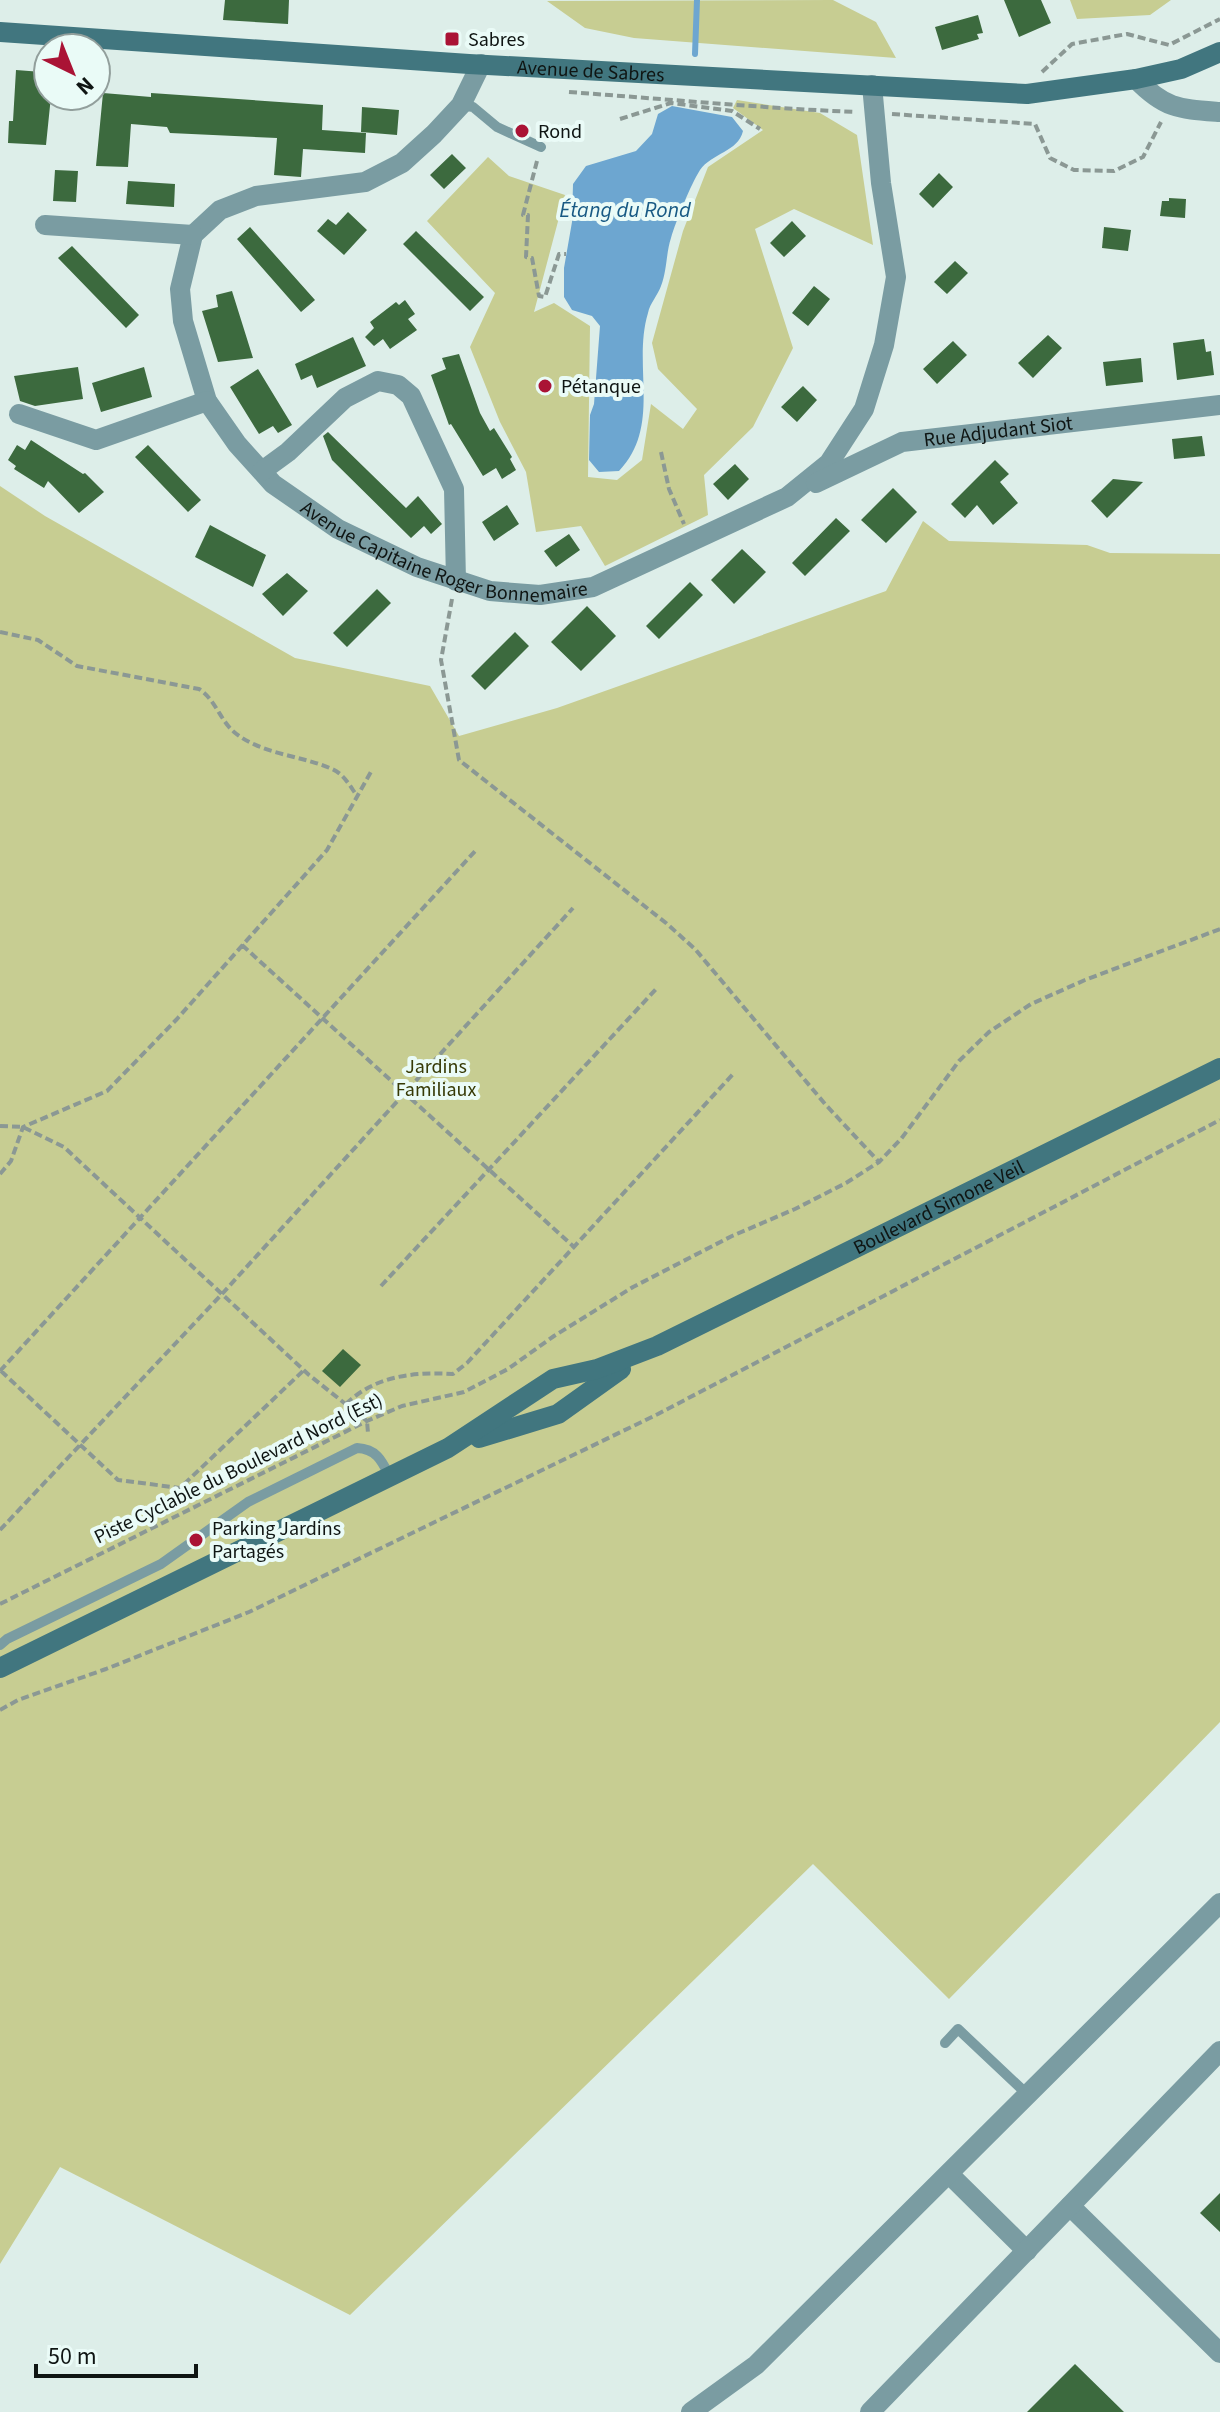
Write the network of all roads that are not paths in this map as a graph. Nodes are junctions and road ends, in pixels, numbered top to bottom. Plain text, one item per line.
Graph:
1 (0, 32) edge
2 (1220, 52) edge
3 (481, 64) junction
4 (1136, 79) junction
5 (872, 85) junction
6 (461, 105) junction
7 (1220, 112) edge
8 (541, 147) road end
9 (45, 225) dead end
10 (193, 235) junction
11 (207, 401) junction
12 (1220, 405) edge
13 (19, 414) dead end
14 (262, 471) junction
15 (787, 497) junction
16 (456, 581) junction
17 (1220, 1068) edge
18 (657, 1346) junction
19 (448, 1448) junction
20 (390, 1477) junction
21 (0, 1645) edge
22 (0, 1668) edge
23 (1220, 1903) edge
24 (945, 2043) dead end
25 (1220, 2051) edge
26 (1028, 2095) junction
27 (949, 2174) junction
28 (1070, 2206) junction
29 (1027, 2251) junction
30 (1220, 2353) edge
31 (691, 2412) edge
32 (870, 2412) edge

1 - 3 main road, Avenue de Sabres
2 - 4 main road, Avenue de Sabres
3 - 5 main road, Avenue de Sabres
3 - 6 street
4 - 5 main road, Avenue de Sabres
4 - 7 street
5 - 15 street, Avenue Capitaine Roger Bonnemaire
6 - 8 lane
6 - 10 street
9 - 10 street
10 - 11 street, Avenue Capitaine Roger Bonnemaire
11 - 13 street
11 - 14 street, Avenue Capitaine Roger Bonnemaire
12 - 15 street, Rue Adjudant Siot
14 - 16 street, Avenue Capitaine Roger Bonnemaire
14 - 16 street
15 - 16 street, Avenue Capitaine Roger Bonnemaire
17 - 18 main road, Boulevard Simone Veil
18 - 19 main road, Boulevard Simone Veil
18 - 19 main road, Boulevard Simone Veil
19 - 20 main road, Boulevard Simone Veil
20 - 21 lane
20 - 22 main road, Boulevard Simone Veil
23 - 26 street
24 - 26 lane
25 - 28 street
26 - 27 street
27 - 29 street
27 - 31 street
28 - 29 street
28 - 30 street
29 - 32 street

